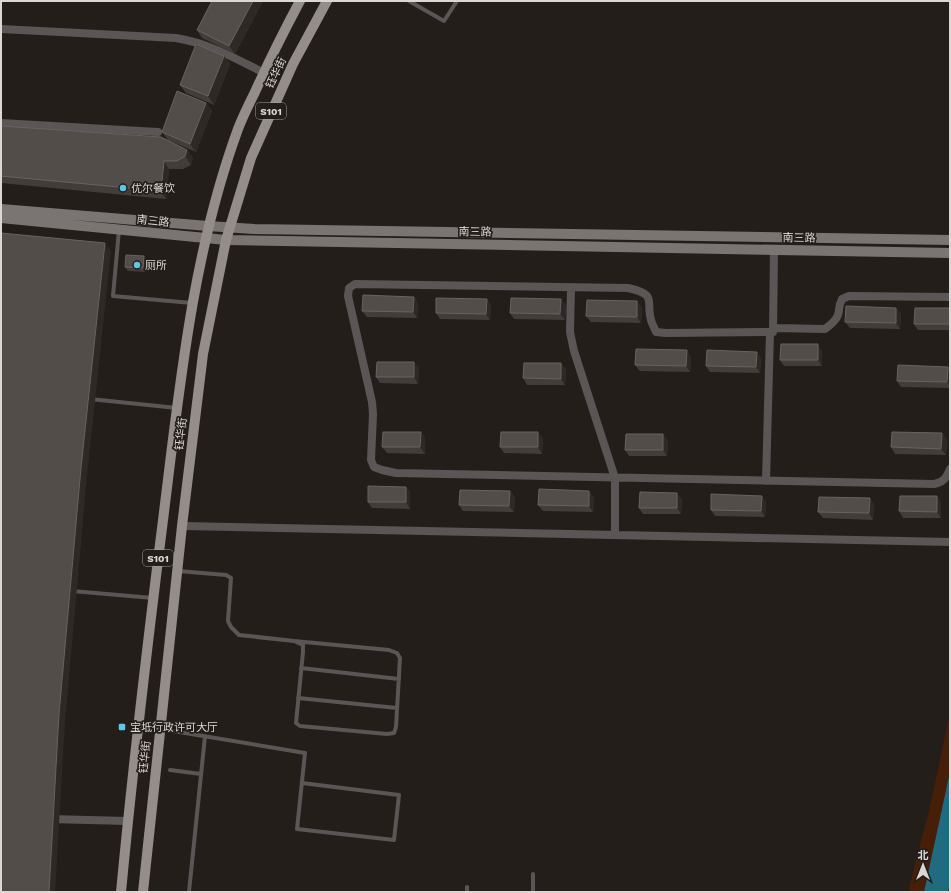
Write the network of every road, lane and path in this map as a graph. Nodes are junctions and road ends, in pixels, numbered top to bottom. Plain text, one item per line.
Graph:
1 (300, 1) edge
2 (327, 1) edge
3 (409, 1) edge
4 (457, 1) edge
5 (1, 29) edge
6 (264, 73) junction
7 (1, 123) edge
8 (158, 132) dead end
9 (1, 209) edge
10 (1, 218) edge
11 (208, 226) junction
12 (229, 227) junction
13 (119, 230) junction
14 (205, 238) junction
15 (226, 240) junction
16 (950, 240) edge
17 (774, 250) junction
18 (950, 254) edge
19 (571, 288) junction
20 (950, 297) edge
21 (192, 303) junction
22 (771, 330) junction
23 (82, 398) edge
24 (177, 408) junction
25 (950, 469) edge
26 (615, 478) junction
27 (766, 481) junction
28 (182, 526) junction
29 (615, 535) junction
30 (950, 542) edge
31 (178, 571) junction
32 (68, 591) edge
33 (153, 598) junction
34 (294, 641) junction
35 (301, 668) junction
36 (399, 679) junction
37 (298, 698) junction
38 (397, 708) junction
39 (160, 729) junction
40 (205, 736) junction
41 (170, 770) dead end
42 (201, 774) junction
43 (302, 783) junction
44 (41, 819) edge
45 (128, 821) junction
46 (533, 874) dead end
47 (121, 892) edge
48 (143, 892) edge
49 (189, 892) edge
50 (533, 892) edge

1 - 6 main road, 钰华街 / S101
2 - 12 main road, 钰华街 / S101
3 - 4 lane
5 - 6 street
6 - 11 main road, 钰华街 / S101
7 - 8 street
9 - 11 street, 南三路
10 - 13 street, 南三路
11 - 12 street, 南三路
11 - 14 main road, 钰华街 / S101
12 - 15 main road, 钰华街 / S101
12 - 16 street, 南三路
13 - 14 street, 南三路
13 - 21 lane
14 - 15 street, 南三路
14 - 21 main road, 钰华街 / S101
15 - 17 street, 南三路
15 - 28 main road, 钰华街 / S101
17 - 18 street, 南三路
17 - 22 street
19 - 22 street
19 - 26 street
19 - 26 street
20 - 22 street
21 - 24 main road, 钰华街 / S101
22 - 27 street
23 - 24 lane
24 - 33 main road, 钰华街 / S101
25 - 27 street
26 - 27 street
26 - 29 street
28 - 29 street
28 - 31 main road, 钰华街 / S101
29 - 30 street
31 - 34 lane
31 - 39 main road, 钰华街 / S101
32 - 33 lane
33 - 45 main road, 钰华街 / S101
34 - 35 lane
34 - 36 lane
35 - 36 lane
35 - 37 lane
36 - 38 lane
37 - 38 lane
37 - 38 lane
39 - 40 lane
39 - 48 main road, 钰华街 / S101
40 - 42 lane
40 - 43 lane
41 - 42 lane
42 - 49 lane
43 - 43 lane
44 - 45 street
45 - 47 main road, 钰华街 / S101
46 - 50 lane

